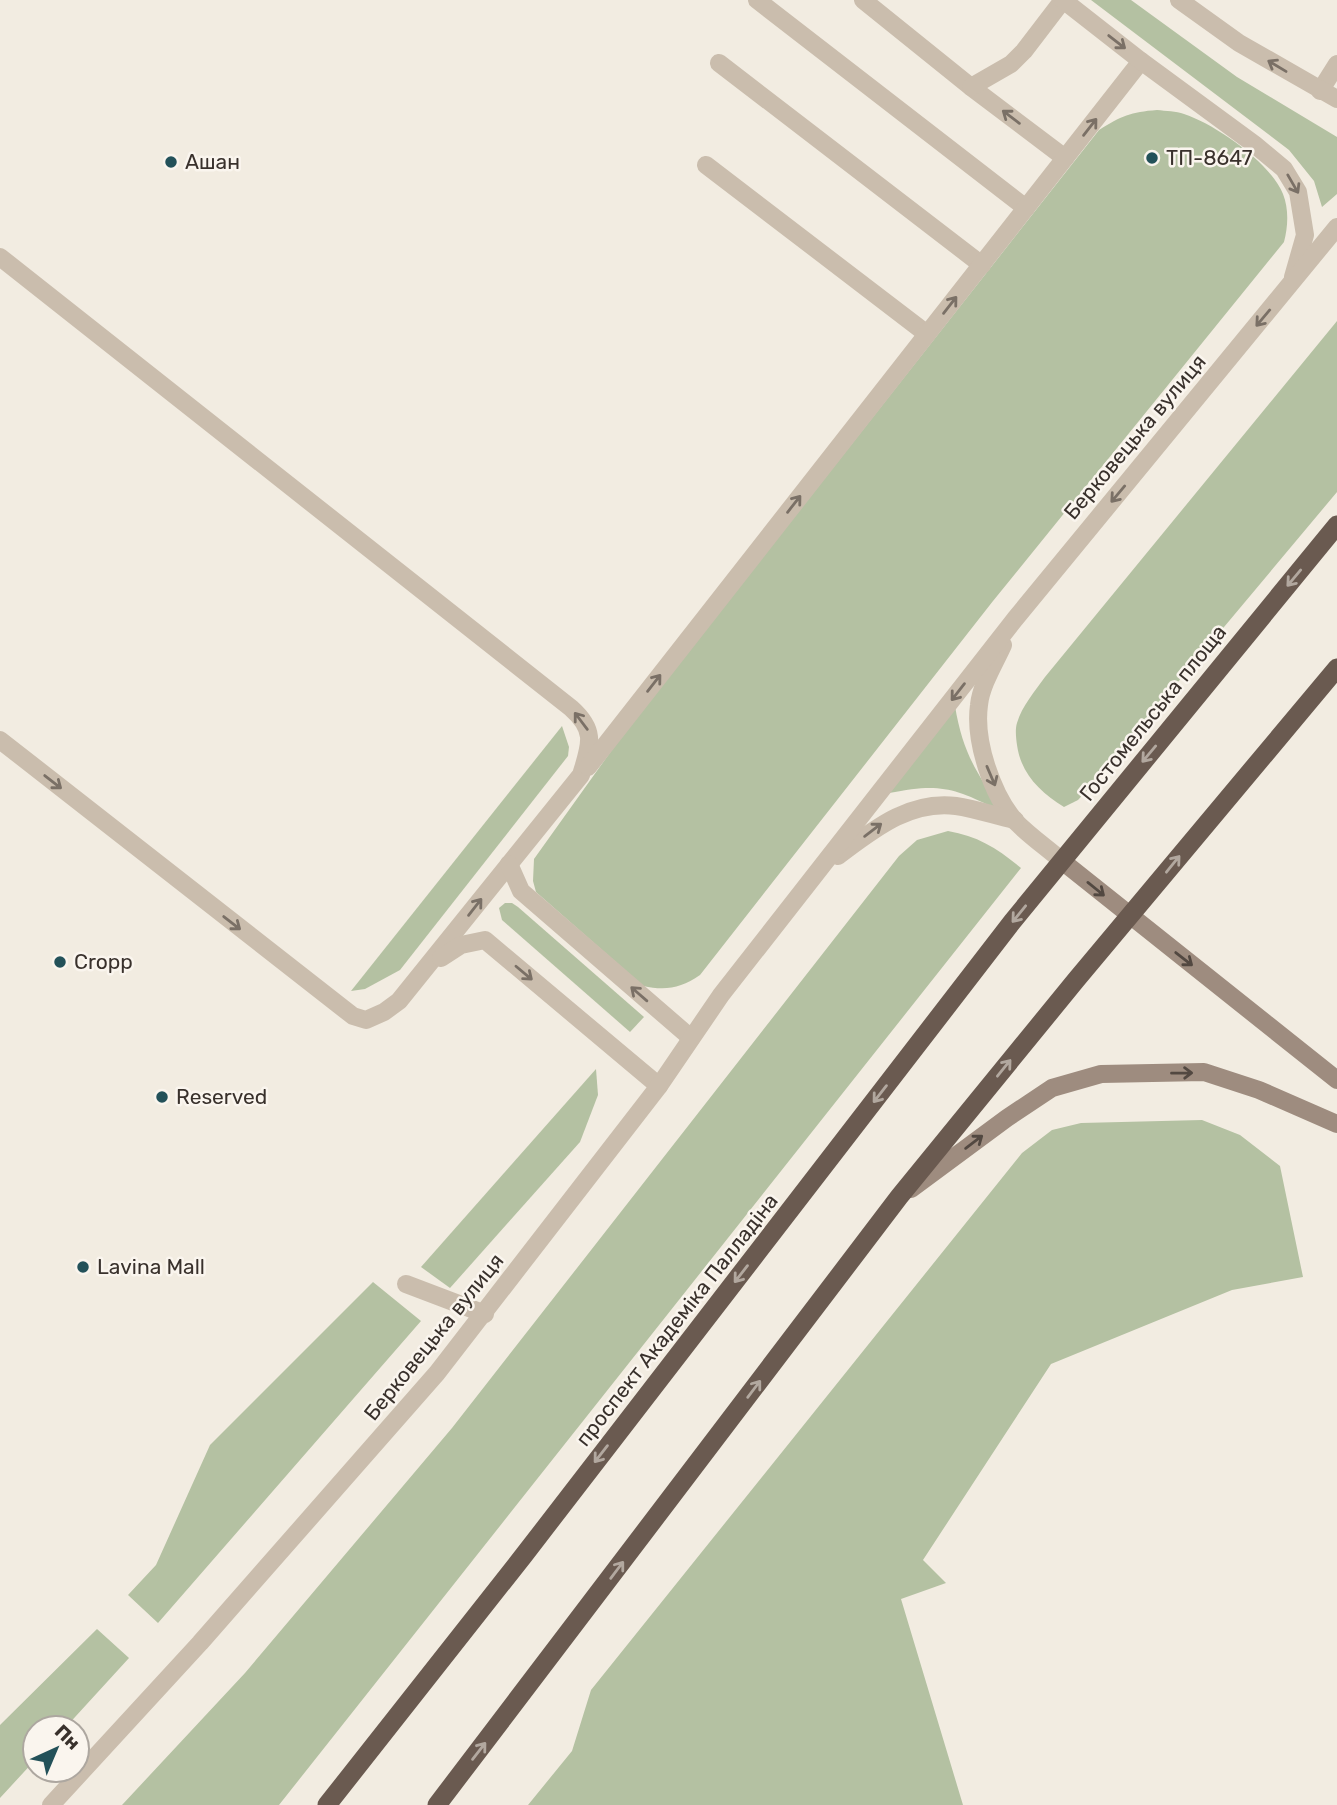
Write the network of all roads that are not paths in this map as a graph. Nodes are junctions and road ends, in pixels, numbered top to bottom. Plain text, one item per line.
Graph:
1 (757, 0) edge
2 (863, 0) edge
3 (1063, 0) edge
4 (1185, 2) edge
5 (1141, 61) junction
6 (719, 63) dead end
7 (1337, 64) edge
8 (971, 87) junction
9 (1320, 91) junction
10 (1337, 99) edge
11 (1065, 158) junction
12 (706, 165) dead end
13 (1027, 208) junction
14 (1337, 227) edge
15 (0, 257) edge
16 (982, 265) junction
17 (1291, 284) junction
18 (927, 334) junction
19 (1337, 526) edge
20 (1015, 619) junction
21 (1337, 668) edge
22 (0, 740) edge
23 (581, 775) junction
24 (1015, 820) junction
25 (1062, 861) junction
26 (509, 864) junction
27 (819, 871) junction
28 (1130, 917) junction
29 (426, 968) junction
30 (691, 1038) junction
31 (1337, 1080) edge
32 (659, 1086) junction
33 (1337, 1124) edge
34 (900, 1197) junction
35 (406, 1284) dead end
36 (485, 1314) junction
37 (51, 1805) edge
38 (327, 1805) edge
39 (437, 1805) edge

1 - 13 street
2 - 8 street
3 -> 5 street, Берковецька вулиця
3 - 8 street
9 -> 4 street
11 -> 5 street
5 -> 17 street, Берковецька вулиця
6 - 16 street
7 - 9 street
11 -> 8 street
9 - 10 street
11 - 13 street
12 - 18 street
13 - 16 street
14 - 17 street, Берковецька вулиця
23 -> 15 street
18 -> 16 street
17 -> 20 street, Берковецька вулиця
23 -> 18 street
19 -> 25 highway, Гостомельська площа
20 -> 24 street, Берковецька вулиця
20 -> 27 street, Берковецька вулиця
28 -> 21 highway
22 -> 29 street
23 - 26 street
24 - 25 street, Берковецька вулиця
27 -> 24 street, Берковецька вулиця
25 -> 28 main road
25 -> 38 highway, проспект Академіка Палладіна
29 -> 26 street
30 -> 26 street
27 - 30 street, Берковецька вулиця
28 -> 31 main road
34 -> 28 highway
29 -> 32 street
30 - 32 street, Берковецька вулиця
32 - 36 street, Берковецька вулиця
34 -> 33 main road
39 -> 34 highway
35 - 36 street
36 - 37 street, Берковецька вулиця

